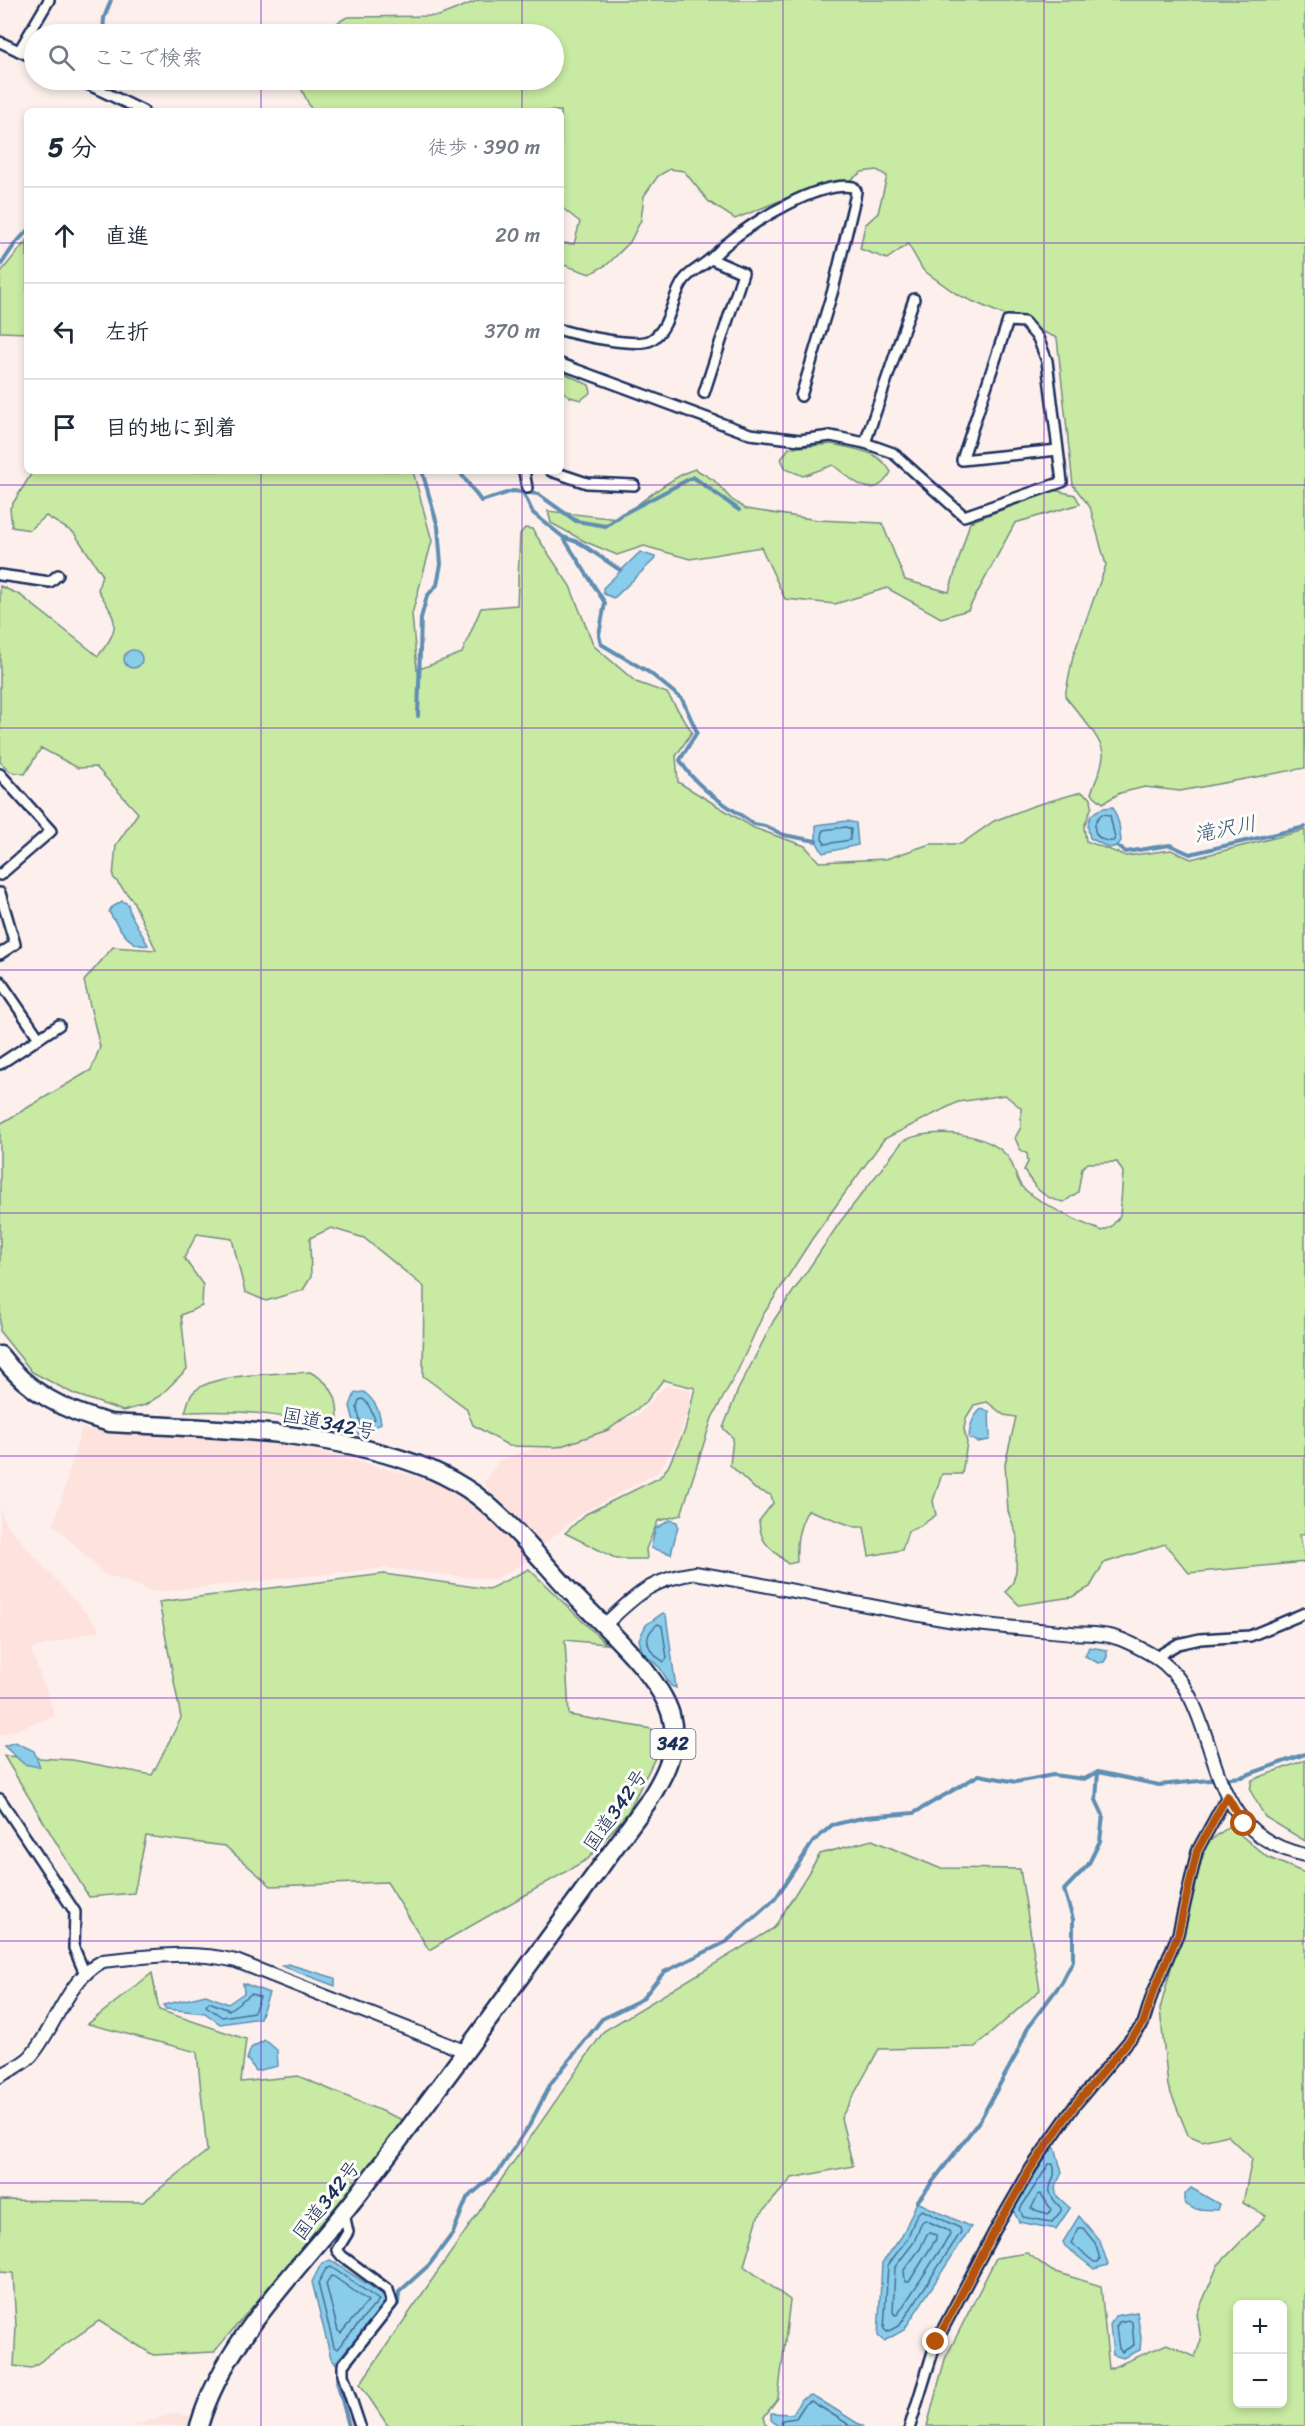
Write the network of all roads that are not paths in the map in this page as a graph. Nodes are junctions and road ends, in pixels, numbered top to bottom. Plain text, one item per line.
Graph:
1 (48, 0) edge
2 (34, 24) edge
3 (0, 42) edge
4 (24, 42) edge
5 (19, 51) junction
6 (24, 53) edge
7 (100, 90) edge
8 (137, 108) edge
9 (711, 259) junction
10 (914, 299) dead end
11 (564, 331) edge
12 (564, 365) edge
13 (704, 393) dead end
14 (801, 396) dead end
15 (865, 444) junction
16 (1058, 450) junction
17 (525, 474) edge
18 (560, 474) edge
19 (634, 485) dead end
20 (527, 488) dead end
21 (0, 575) edge
22 (58, 575) dead end
23 (0, 774) edge
24 (0, 875) edge
25 (0, 893) edge
26 (0, 954) edge
27 (0, 981) edge
28 (59, 1025) dead end
29 (39, 1038) junction
30 (0, 1064) edge
31 (0, 1355) edge
32 (1305, 1613) edge
33 (603, 1626) junction
34 (1156, 1657) junction
35 (1227, 1796) junction
36 (0, 1799) edge
37 (1305, 1856) edge
38 (85, 1974) junction
39 (467, 2052) junction
40 (0, 2076) edge
41 (344, 2214) junction
42 (199, 2426) edge
43 (360, 2426) edge
44 (910, 2426) edge

1 - 2 street
3 - 5 street
4 - 5 street
5 - 6 street
7 - 8 street
9 - 11 street
9 - 13 street
9 - 14 street
10 - 15 street
12 - 15 street
15 - 16 street
16 - 16 street
17 - 20 street
18 - 19 street
21 - 22 street
23 - 24 street
25 - 26 street
27 - 29 street
28 - 29 street
29 - 30 street
31 - 33 highway, 国道342号 / 342
32 - 34 street
33 - 34 street
33 - 39 highway, 国道342号 / 342
34 - 35 street
35 - 37 street
35 - 44 street
36 - 38 street
38 - 39 street
38 - 40 street
39 - 41 highway, 国道342号 / 342
41 - 42 highway, 国道342号 / 342
41 - 43 street

